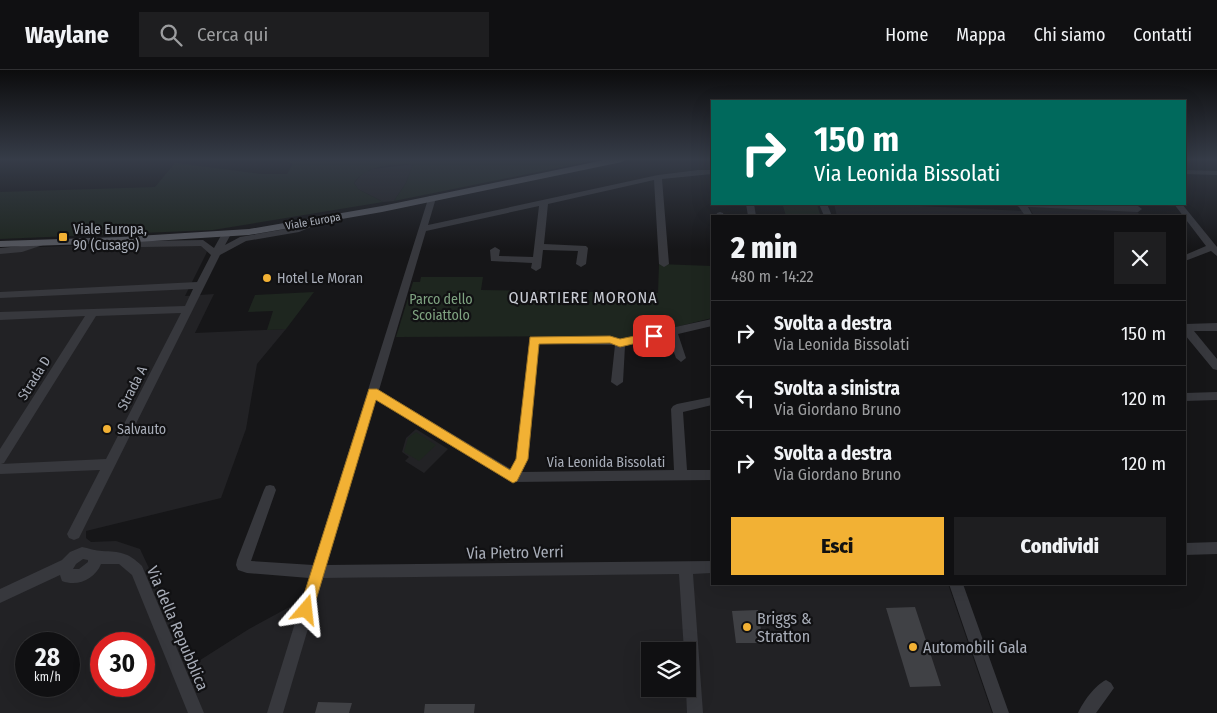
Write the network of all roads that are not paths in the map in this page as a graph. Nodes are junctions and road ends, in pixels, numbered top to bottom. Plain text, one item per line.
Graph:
1 (476, 189) edge
2 (605, 189) edge
3 (659, 189) edge
4 (432, 198) junction
5 (544, 203) junction
6 (1044, 205) edge
7 (1179, 205) edge
8 (1138, 209) dead end
9 (320, 220) junction
10 (423, 229) junction
11 (222, 235) junction
12 (132, 240) junction
13 (40, 243) junction
14 (0, 244) edge
15 (1214, 246) edge
16 (539, 247) junction
17 (495, 250) dead end
18 (0, 251) edge
19 (216, 254) junction
20 (1186, 258) edge
21 (581, 264) dead end
22 (664, 264) dead end
23 (201, 285) junction
24 (0, 295) edge
25 (189, 308) junction
26 (93, 312) junction
27 (0, 317) edge
28 (711, 323) edge
29 (1217, 327) edge
30 (1186, 328) edge
31 (1186, 329) edge
32 (672, 332) junction
33 (620, 343) junction
34 (681, 358) dead end
35 (1217, 366) edge
36 (617, 382) dead end
37 (373, 392) junction
38 (1217, 396) edge
39 (1186, 397) edge
40 (711, 402) edge
41 (0, 460) edge
42 (111, 464) junction
43 (0, 470) edge
44 (711, 475) edge
45 (681, 476) junction
46 (513, 478) junction
47 (270, 490) dead end
48 (74, 534) dead end
49 (1217, 548) edge
50 (1186, 549) edge
51 (711, 567) edge
52 (686, 568) junction
53 (318, 572) junction
54 (956, 585) edge
55 (0, 596) edge
56 (1106, 688) dead end
57 (196, 713) edge
58 (275, 713) edge
59 (695, 713) edge
60 (1002, 713) edge
61 (1086, 713) edge

1 - 4 main road, Viale Europa
2 - 5 street
3 - 22 street
4 - 9 main road, Viale Europa
4 - 10 street
5 - 10 street
5 - 16 street
6 - 8 street
7 - 15 street
9 - 11 main road, Viale Europa
9 - 19 street
10 - 37 street
11 - 12 main road, Viale Europa
11 - 19 street, Strada A
12 - 13 main road, Viale Europa
12 - 19 street
13 - 14 main road, Viale Europa
13 - 18 street
15 - 20 street
16 - 17 street
16 - 21 street
19 - 23 street, Strada A
23 - 24 street
23 - 25 street, Strada A
25 - 26 street
25 - 42 street, Strada A
26 - 27 street
26 - 41 street, Strada D
28 - 32 street
29 - 30 street
31 - 35 street
32 - 33 street
32 - 34 street
33 - 36 street
33 - 46 street
37 - 46 street
37 - 53 street
38 - 39 street
40 - 45 street
42 - 43 street
42 - 48 street, Strada A
44 - 45 street, Via Leonida Bissolati
45 - 46 street, Via Leonida Bissolati
47 - 53 street, Via Pietro Verri
49 - 50 street
51 - 52 street, Via Pietro Verri
52 - 53 street, Via Pietro Verri
52 - 59 street
53 - 58 street
54 - 60 street
55 - 57 street, Via della Repubblica
56 - 61 street

